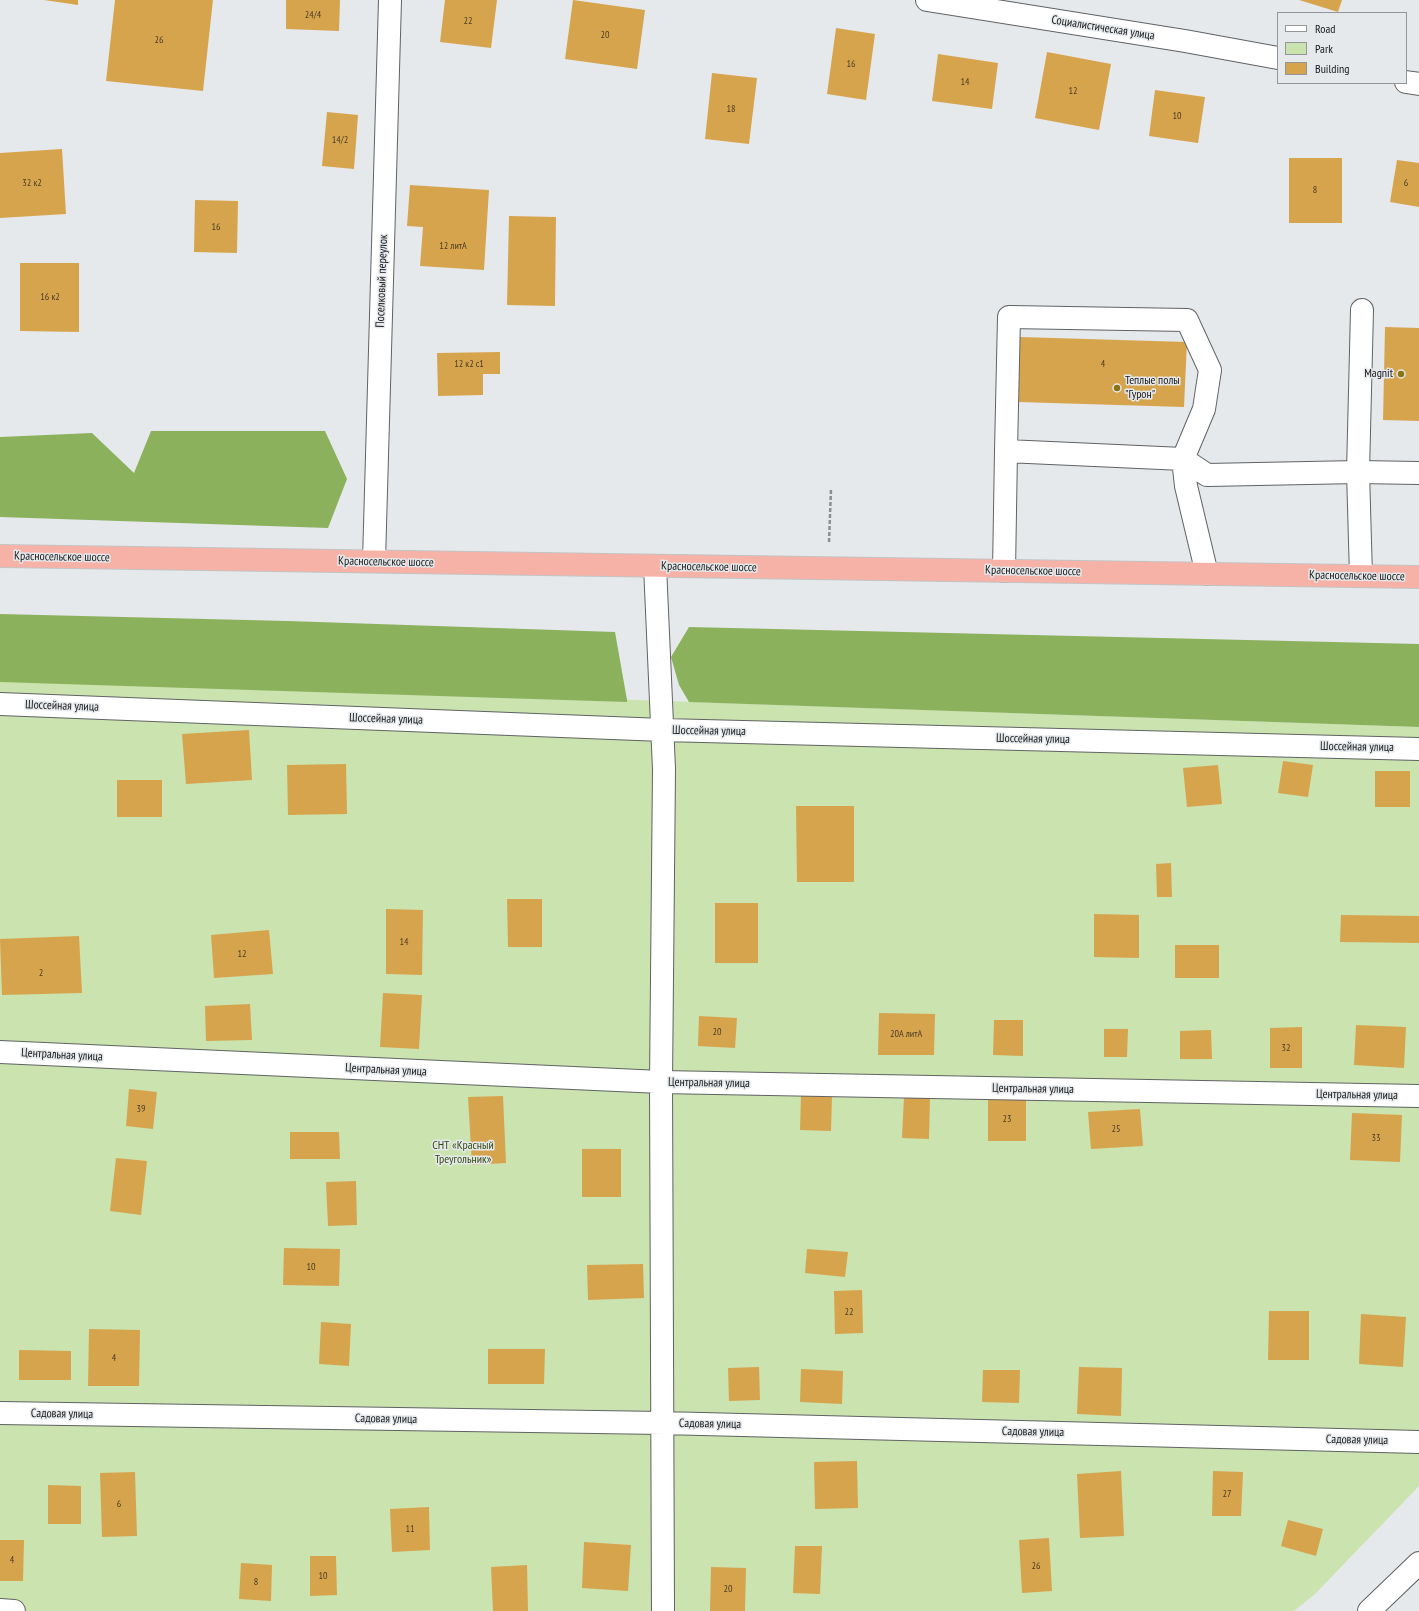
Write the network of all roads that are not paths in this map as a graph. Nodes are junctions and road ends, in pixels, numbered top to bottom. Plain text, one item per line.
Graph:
1 (390, 0) edge
2 (927, 0) edge
3 (1277, 58) edge
4 (1407, 82) edge
5 (1419, 84) edge
6 (1362, 310) dead end
7 (1006, 451) junction
8 (1183, 459) junction
9 (1358, 472) junction
10 (1419, 473) edge
11 (0, 556) edge
12 (374, 561) junction
13 (655, 566) junction
14 (1004, 571) junction
15 (1207, 574) junction
16 (1361, 576) junction
17 (1419, 577) edge
18 (0, 704) edge
19 (663, 730) junction
20 (1419, 748) edge
21 (0, 1052) edge
22 (661, 1082) junction
23 (1419, 1096) edge
24 (0, 1413) edge
25 (662, 1423) junction
26 (1419, 1442) edge
27 (1419, 1563) edge
28 (0, 1610) edge
29 (14, 1611) edge
30 (663, 1611) edge
31 (1369, 1611) edge

1 - 12 street, Поселковый переулок
2 - 3 street, Социалистическая улица
4 - 5 street
6 - 9 street
7 - 8 street
7 - 8 street
7 - 14 street
8 - 9 street
8 - 15 street
9 - 10 street
9 - 16 street
11 - 12 highway, Красносельское шоссе
12 - 13 highway, Красносельское шоссе
13 - 14 highway, Красносельское шоссе
13 - 19 street
14 - 15 highway, Красносельское шоссе
15 - 16 highway, Красносельское шоссе
16 - 17 highway, Красносельское шоссе
18 - 19 street, Шоссейная улица
19 - 20 street, Шоссейная улица
19 - 22 street
21 - 22 street, Центральная улица
22 - 23 street, Центральная улица
22 - 25 street
24 - 25 street, Садовая улица
25 - 26 street, Садовая улица
25 - 30 street
27 - 31 street
28 - 29 street

